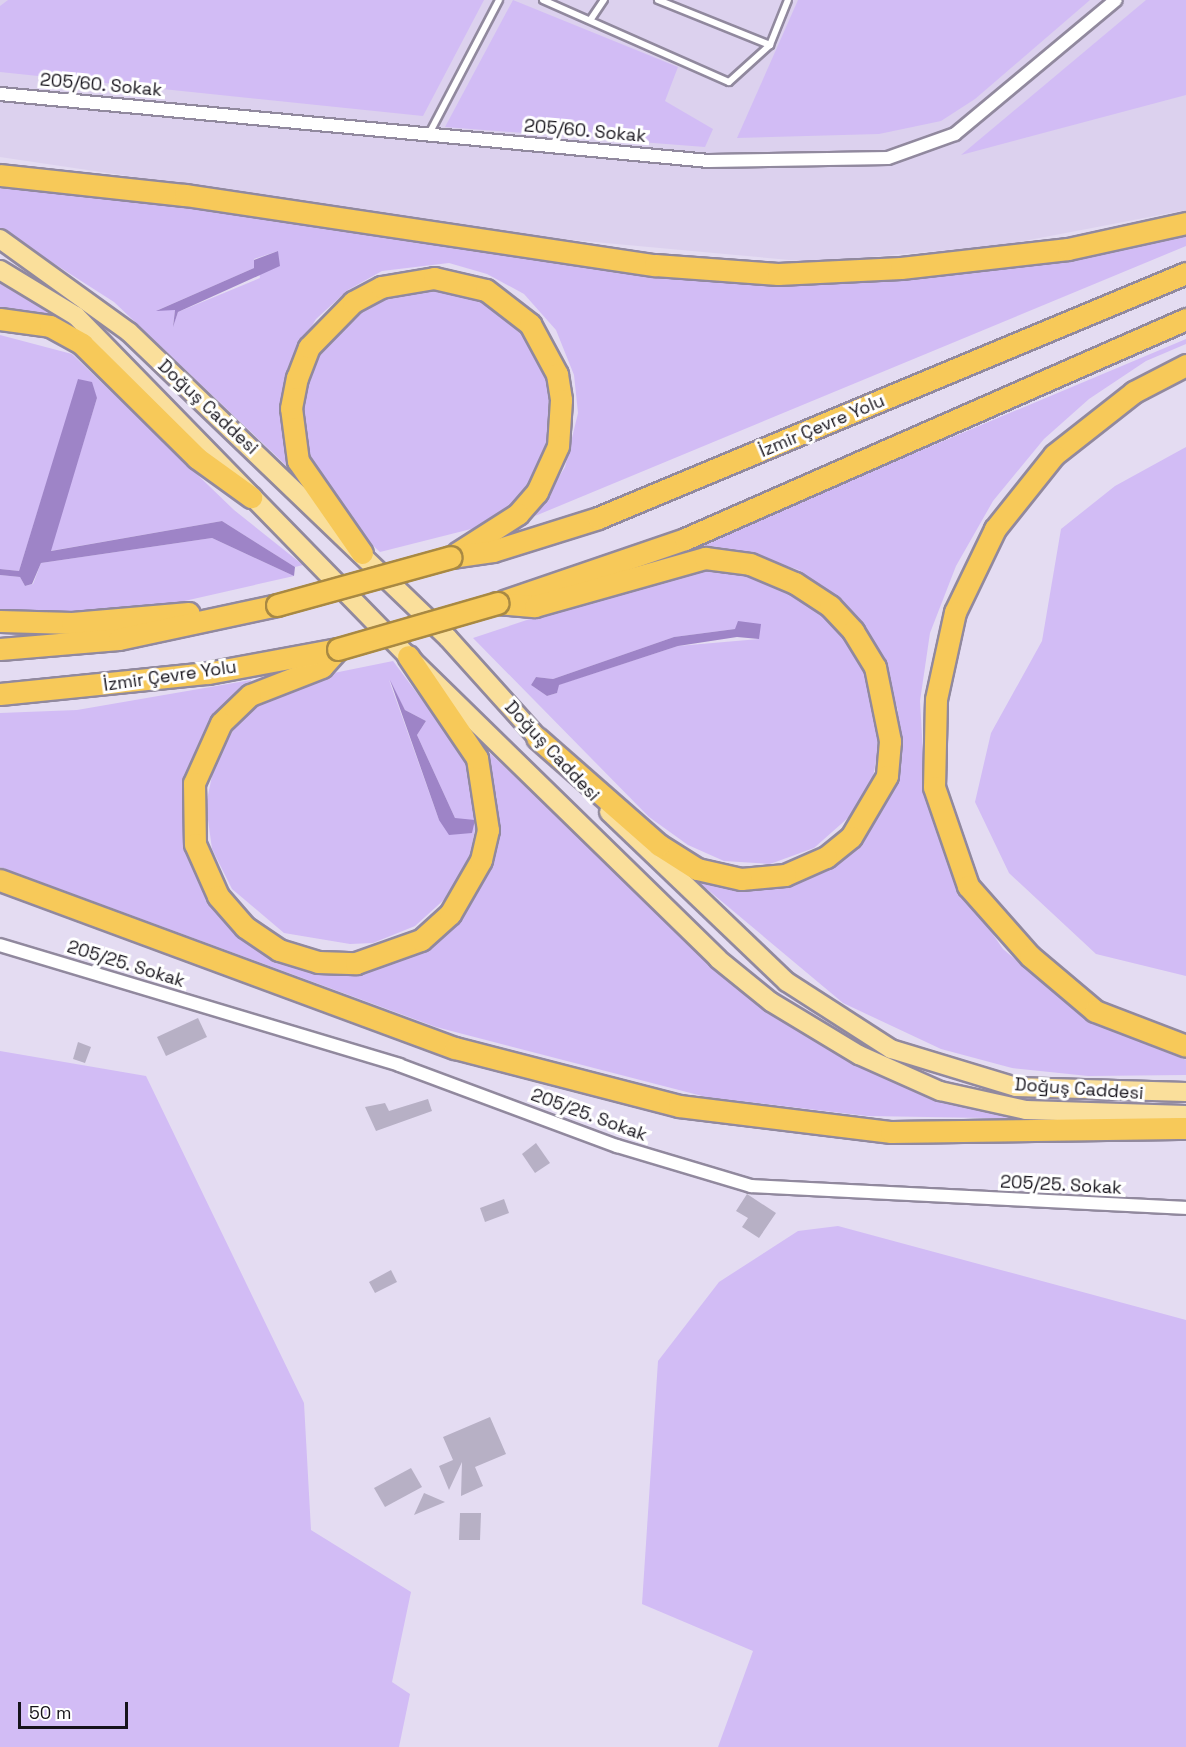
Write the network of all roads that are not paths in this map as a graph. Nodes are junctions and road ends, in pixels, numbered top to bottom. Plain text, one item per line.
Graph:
1 (499, 0) edge
2 (543, 0) edge
3 (604, 0) edge
4 (658, 0) edge
5 (788, 0) edge
6 (1116, 0) edge
7 (591, 19) junction
8 (770, 45) junction
9 (0, 94) edge
10 (429, 134) junction
11 (0, 175) edge
12 (1186, 223) edge
13 (0, 239) edge
14 (0, 270) edge
15 (1186, 273) edge
16 (0, 319) edge
17 (1186, 319) edge
18 (1186, 366) edge
19 (251, 497) junction
20 (362, 553) junction
21 (451, 557) junction
22 (497, 603) junction
23 (277, 605) junction
24 (0, 621) edge
25 (338, 648) junction
26 (0, 649) edge
27 (408, 656) junction
28 (0, 694) edge
29 (537, 738) junction
30 (0, 880) edge
31 (0, 945) edge
32 (1186, 1046) edge
33 (1186, 1092) edge
34 (1186, 1115) edge
35 (1186, 1128) edge
36 (1186, 1208) edge

1 - 10 lane
2 - 7 lane
3 - 7 lane
4 - 8 lane
5 - 8 lane
6 - 10 street, 205/60. Sokak
7 - 8 lane
9 - 10 street, 205/60. Sokak
11 - 12 highway
13 - 20 main road, Doğuş Caddesi
14 - 19 main road, Doğuş Caddesi
15 - 21 highway, İzmir Çevre Yolu
16 - 19 highway
17 - 22 highway
18 - 32 highway
19 - 27 main road, Doğuş Caddesi
20 - 21 highway
20 - 29 main road, Doğuş Caddesi
21 - 23 highway, bridge
22 - 25 highway, İzmir Çevre Yolu, bridge
22 - 29 highway
23 - 24 highway
23 - 26 highway
25 - 27 highway
25 - 28 highway, İzmir Çevre Yolu
27 - 34 main road, Doğuş Caddesi
29 - 33 main road, Doğuş Caddesi
30 - 35 highway
31 - 36 street, 205/25. Sokak

